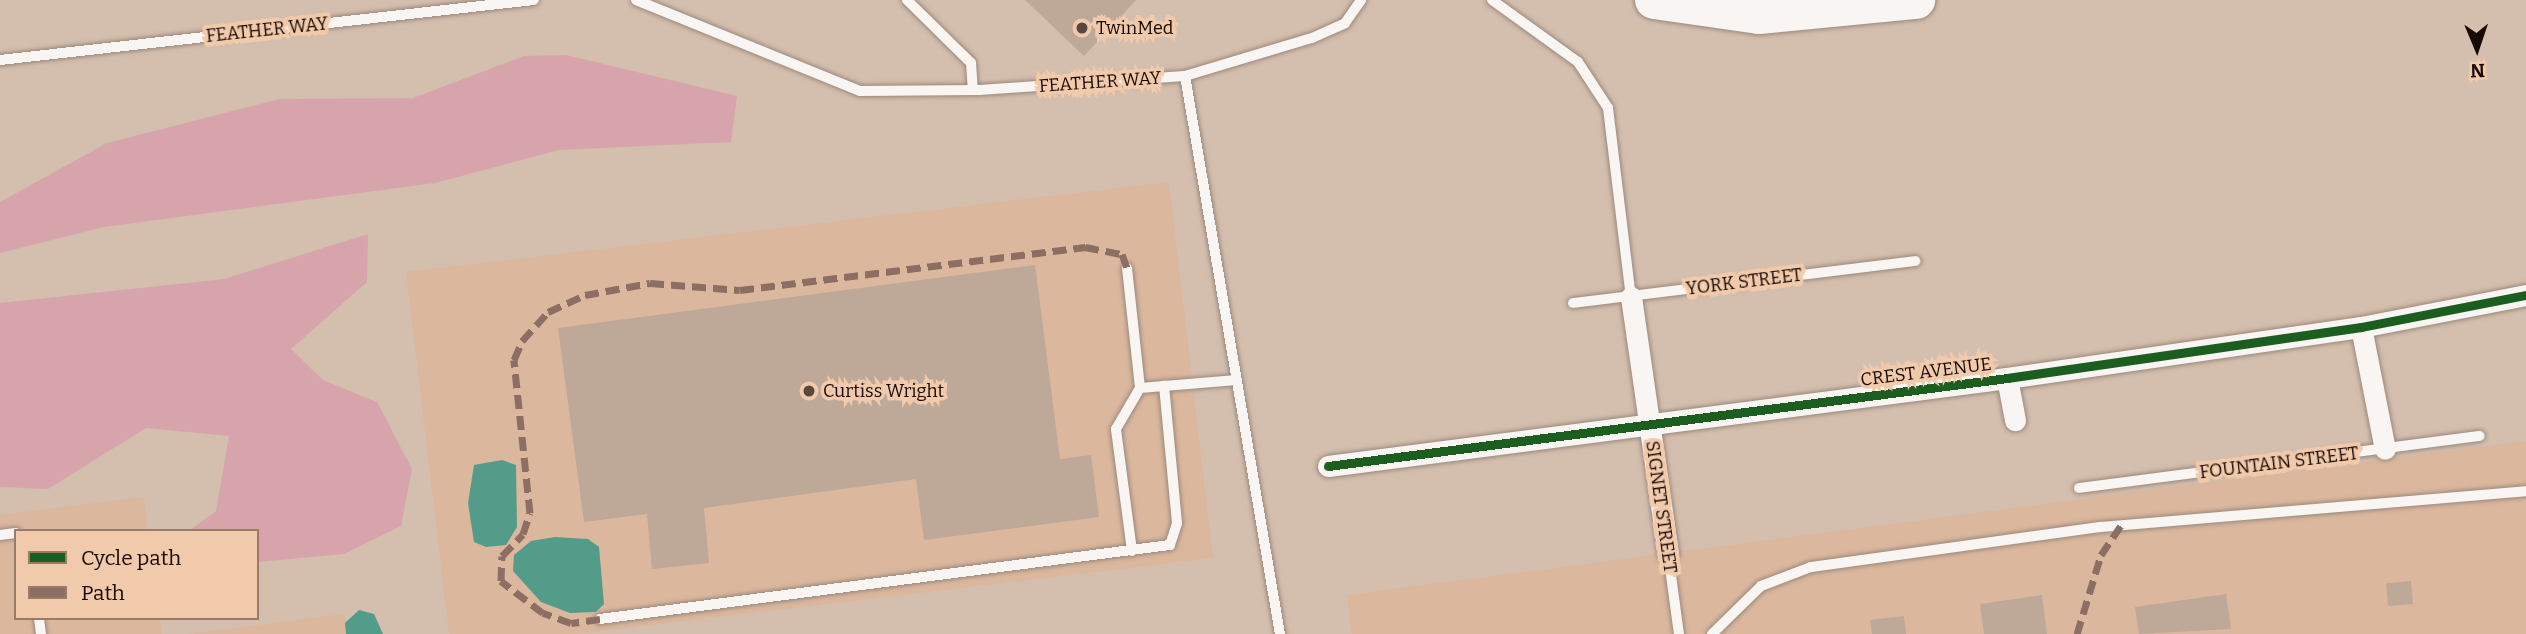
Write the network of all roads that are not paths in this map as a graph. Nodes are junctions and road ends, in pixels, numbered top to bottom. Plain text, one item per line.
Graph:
1 (534, 0) edge
2 (636, 0) edge
3 (907, 0) edge
4 (1361, 0) edge
5 (1492, 0) edge
6 (1654, 0) edge
7 (1916, 0) edge
8 (0, 60) edge
9 (1185, 76) junction
10 (973, 90) junction
11 (1915, 261) dead end
12 (1127, 268) dead end
13 (2526, 295) edge
14 (1631, 297) junction
15 (1573, 303) dead end
16 (2361, 327) junction
17 (2007, 378) junction
18 (1237, 380) junction
19 (1164, 386) junction
20 (1140, 388) junction
21 (2015, 420) dead end
22 (1650, 424) junction
23 (2480, 436) dead end
24 (2385, 449) junction
25 (1328, 466) dead end
26 (2079, 488) dead end
27 (2526, 491) edge
28 (1132, 551) junction
29 (1668, 553) joint
30 (600, 619) dead end
31 (1280, 634) edge
32 (1679, 634) edge
33 (1712, 634) edge

1 - 8 lane, FEATHER WAY
2 - 10 lane, FEATHER WAY
3 - 10 lane
4 - 9 lane
5 - 14 lane
6 - 7 highway
9 - 10 lane, FEATHER WAY
9 - 18 lane, FEATHER WAY
11 - 14 lane, YORK STREET
12 - 20 lane
13 - 16 street, CREST AVENUE
14 - 15 lane, YORK STREET
14 - 22 street, SIGNET STREET
16 - 17 street, CREST AVENUE
16 - 24 street
17 - 21 street
17 - 22 street, CREST AVENUE
18 - 19 lane
18 - 31 lane, FEATHER WAY
19 - 20 lane
19 - 28 lane
20 - 28 lane
22 - 25 street, CREST AVENUE
22 - 29 street, SIGNET STREET
23 - 24 lane, FOUNTAIN STREET
24 - 26 lane, FOUNTAIN STREET
27 - 33 lane
28 - 30 lane
29 - 32 lane, SIGNET STREET

